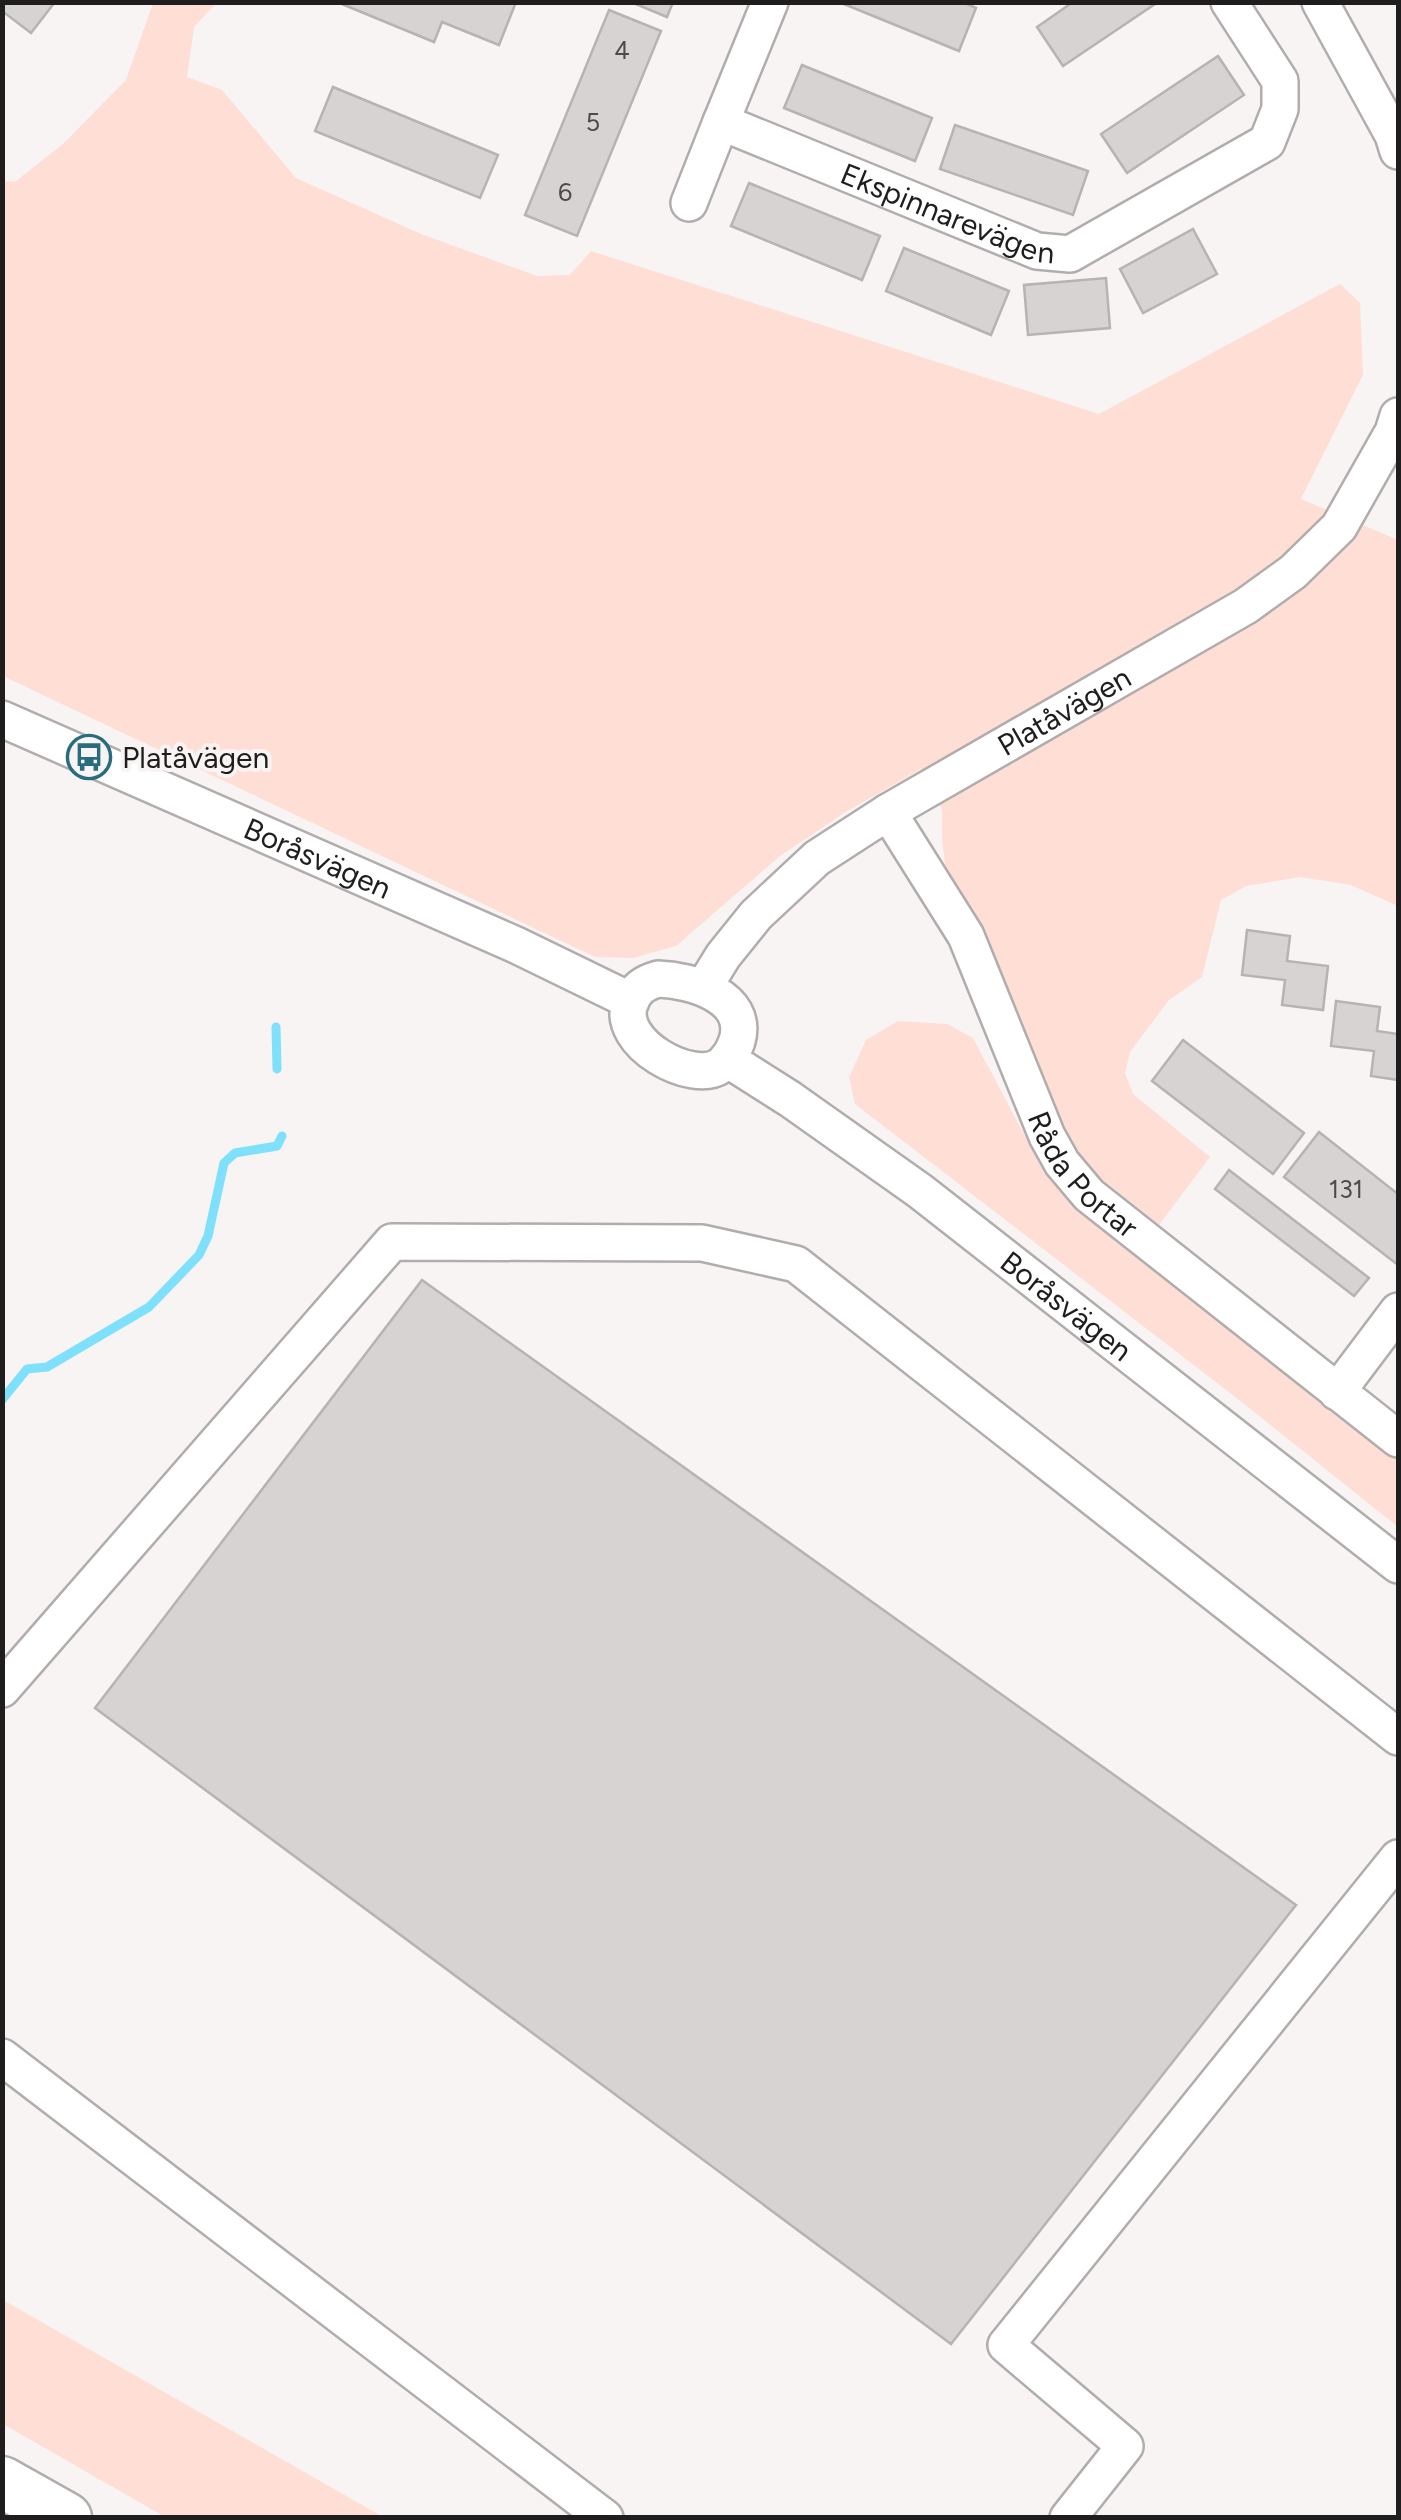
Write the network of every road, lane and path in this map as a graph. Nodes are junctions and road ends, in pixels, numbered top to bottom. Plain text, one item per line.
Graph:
1 (770, 2) edge
2 (1229, 2) edge
3 (1320, 2) edge
4 (722, 122) junction
5 (1398, 151) edge
6 (689, 203) dead end
7 (1397, 427) edge
8 (2, 719) edge
9 (888, 812) junction
10 (704, 986) junction
11 (631, 1001) junction
12 (728, 1059) junction
13 (1398, 1312) edge
14 (1337, 1392) junction
15 (1398, 1439) edge
16 (1398, 1564) edge
17 (2, 1689) edge
18 (1398, 1737) edge
19 (1398, 1858) edge
20 (2, 2057) edge
21 (2, 2482) edge
22 (66, 2518) edge
23 (605, 2518) edge
24 (1068, 2518) edge

1 - 4 street
2 - 4 street, Ekspinnarevägen
3 - 5 street
4 - 6 street
7 - 9 street, Platåvägen
8 - 11 street, Boråsvägen
9 - 10 street, Platåvägen
9 - 14 street, Råda Portar
10 - 11 street
10 - 12 street
11 - 12 street
12 - 16 street, Boråsvägen
13 - 14 street
14 - 15 street, Råda Portar
17 - 18 street
19 - 24 street
20 - 23 street
21 - 22 highway

